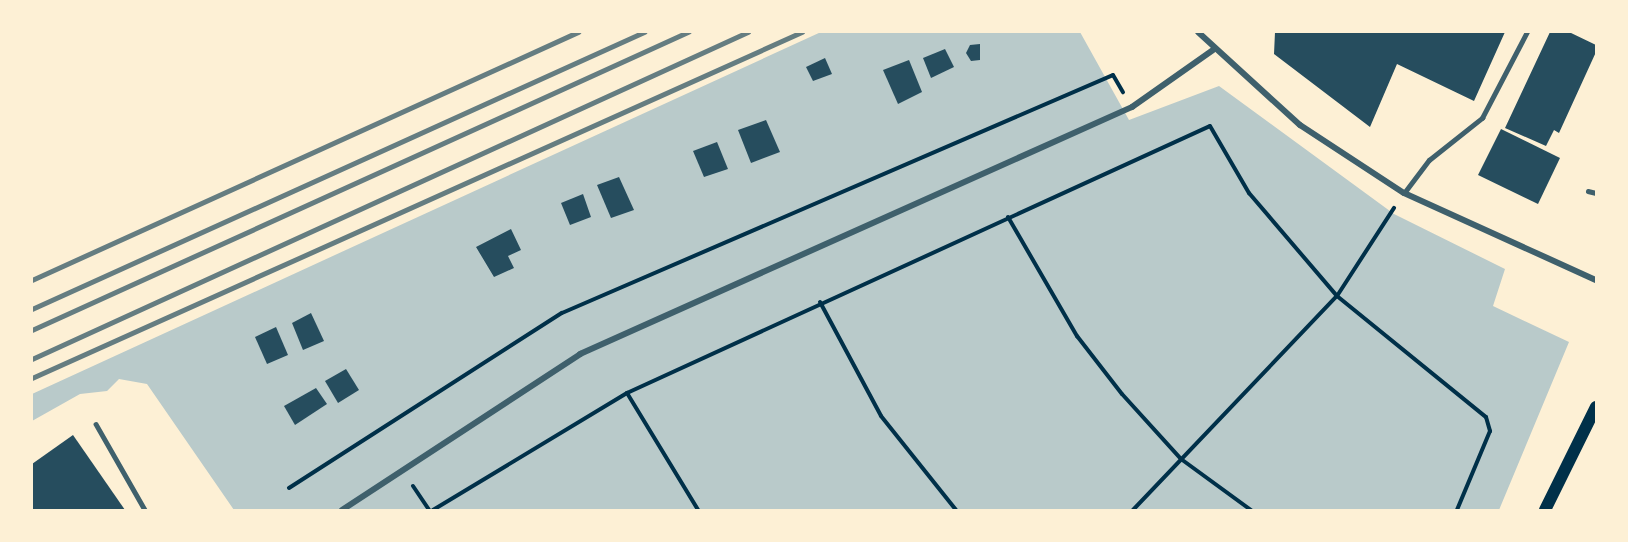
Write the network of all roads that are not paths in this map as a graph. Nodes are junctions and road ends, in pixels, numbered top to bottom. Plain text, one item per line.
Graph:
1 (1198, 32) edge
2 (1527, 32) edge
3 (1213, 50) junction
4 (1588, 191) dead end
5 (1404, 193) junction
6 (1596, 193) edge
7 (1596, 280) edge
8 (1596, 407) edge
9 (96, 423) dead end
10 (145, 510) edge
11 (342, 510) edge
12 (1545, 510) edge

1 - 3 street
2 - 5 lane
3 - 5 street
3 - 11 street
4 - 6 lane
5 - 7 street
8 - 12 main road
9 - 10 lane

